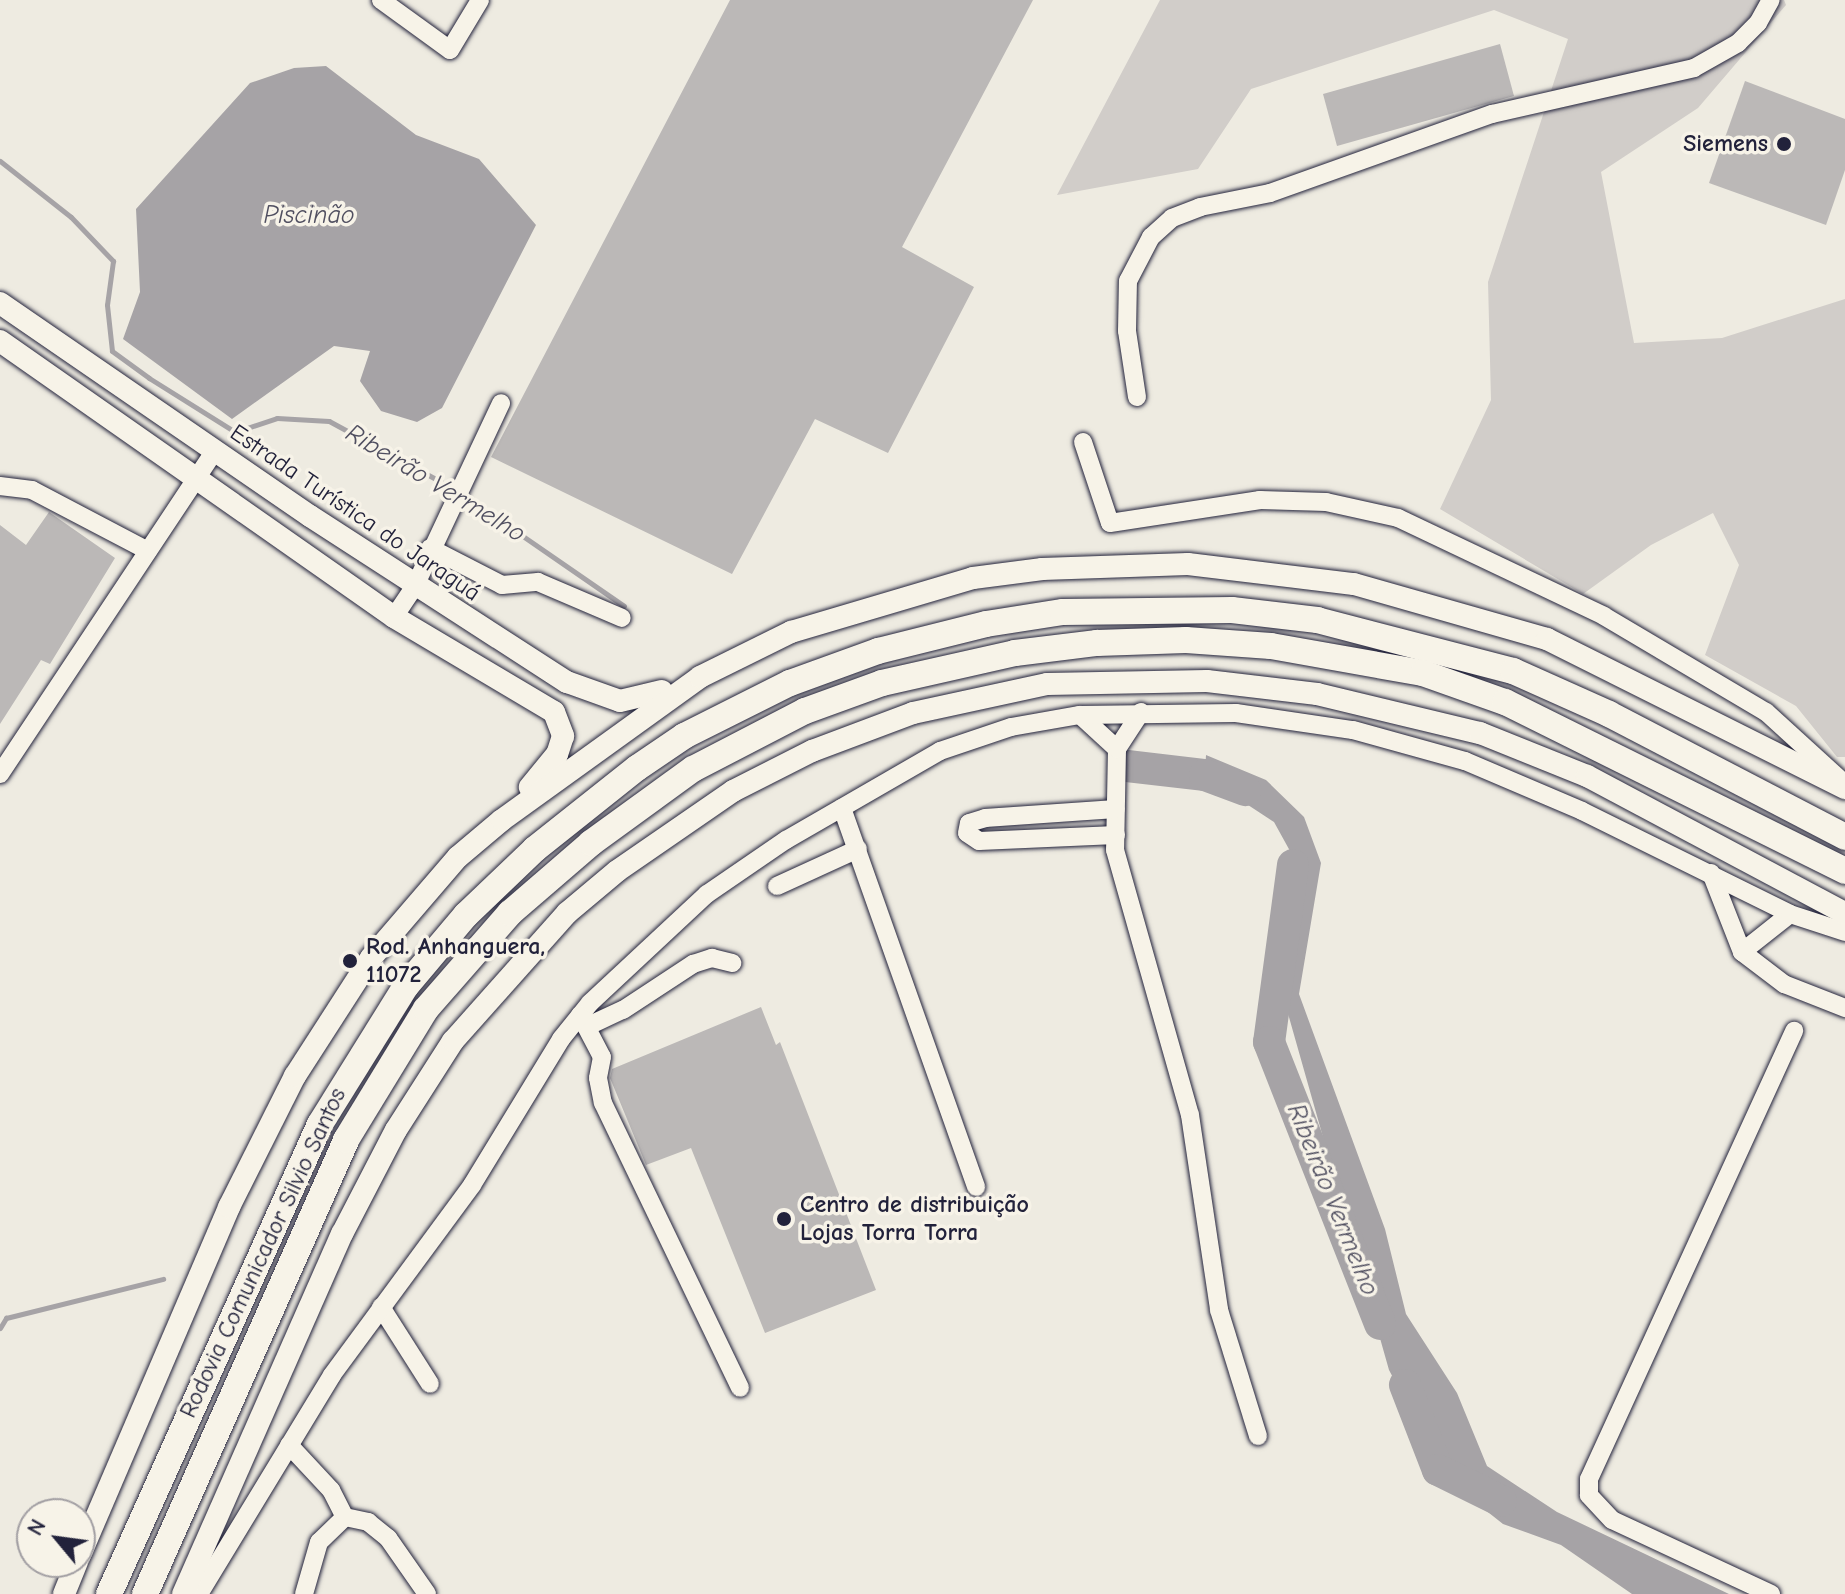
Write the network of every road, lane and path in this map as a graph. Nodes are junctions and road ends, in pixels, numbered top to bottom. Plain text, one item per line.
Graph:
1 (381, 0) edge
2 (480, 0) edge
3 (1771, 0) edge
4 (0, 303) edge
5 (0, 341) edge
6 (1137, 397) dead end
7 (501, 403) dead end
8 (1083, 442) dead end
9 (215, 451) junction
10 (197, 478) junction
11 (0, 486) edge
12 (430, 548) junction
13 (148, 551) junction
14 (415, 586) junction
15 (394, 617) junction
16 (622, 618) dead end
17 (700, 677) junction
18 (1141, 712) junction
19 (1080, 715) junction
20 (1117, 749) junction
21 (0, 774) edge
22 (1845, 786) edge
23 (842, 808) junction
24 (1116, 809) junction
25 (502, 820) junction
26 (1116, 835) junction
27 (1845, 837) edge
28 (858, 849) junction
29 (1845, 871) edge
30 (1711, 873) junction
31 (777, 886) dead end
32 (1845, 913) edge
33 (1790, 914) junction
34 (1845, 932) edge
35 (1742, 952) junction
36 (732, 963) dead end
37 (1845, 1008) edge
38 (584, 1021) junction
39 (1794, 1031) dead end
40 (976, 1187) dead end
41 (381, 1307) junction
42 (430, 1384) dead end
43 (740, 1388) dead end
44 (1258, 1436) dead end
45 (289, 1445) junction
46 (96, 1517) edge
47 (345, 1517) junction
48 (109, 1594) edge
49 (145, 1594) edge
50 (183, 1594) edge
51 (199, 1594) edge
52 (304, 1594) edge
53 (427, 1594) edge
54 (1771, 1594) edge

1 - 2 street
3 - 6 street
4 - 9 main road, Estrada Turística do Jaraguá
5 - 10 main road
7 - 12 street
8 - 22 street
9 - 10 street
9 - 14 main road, Estrada Turística do Jaraguá
10 - 13 street
10 - 15 main road
11 - 13 street
12 - 14 street
12 - 16 street
13 - 21 street
14 - 15 street
14 - 17 main road, Estrada Turística do Jaraguá
15 - 25 main road
17 - 22 main road
17 - 25 main road
18 - 19 street
18 - 20 street
18 - 30 street
19 - 20 street
19 - 23 street
20 - 24 street
23 - 28 street
23 - 38 street
24 - 26 street
24 - 26 street
25 - 46 main road
26 - 44 street
27 - 48 highway, Rodovia Comunicador Silvio Santos
28 - 31 street
28 - 40 street
29 - 49 highway, Rodovia Comunicador Silvio Santos
30 - 33 street
30 - 35 street
32 - 50 main road
33 - 34 street
33 - 35 street
35 - 37 street
36 - 38 street
38 - 41 street
38 - 43 street
39 - 54 street
41 - 42 street
41 - 45 street
45 - 47 street
45 - 51 street
47 - 52 street
47 - 53 street

